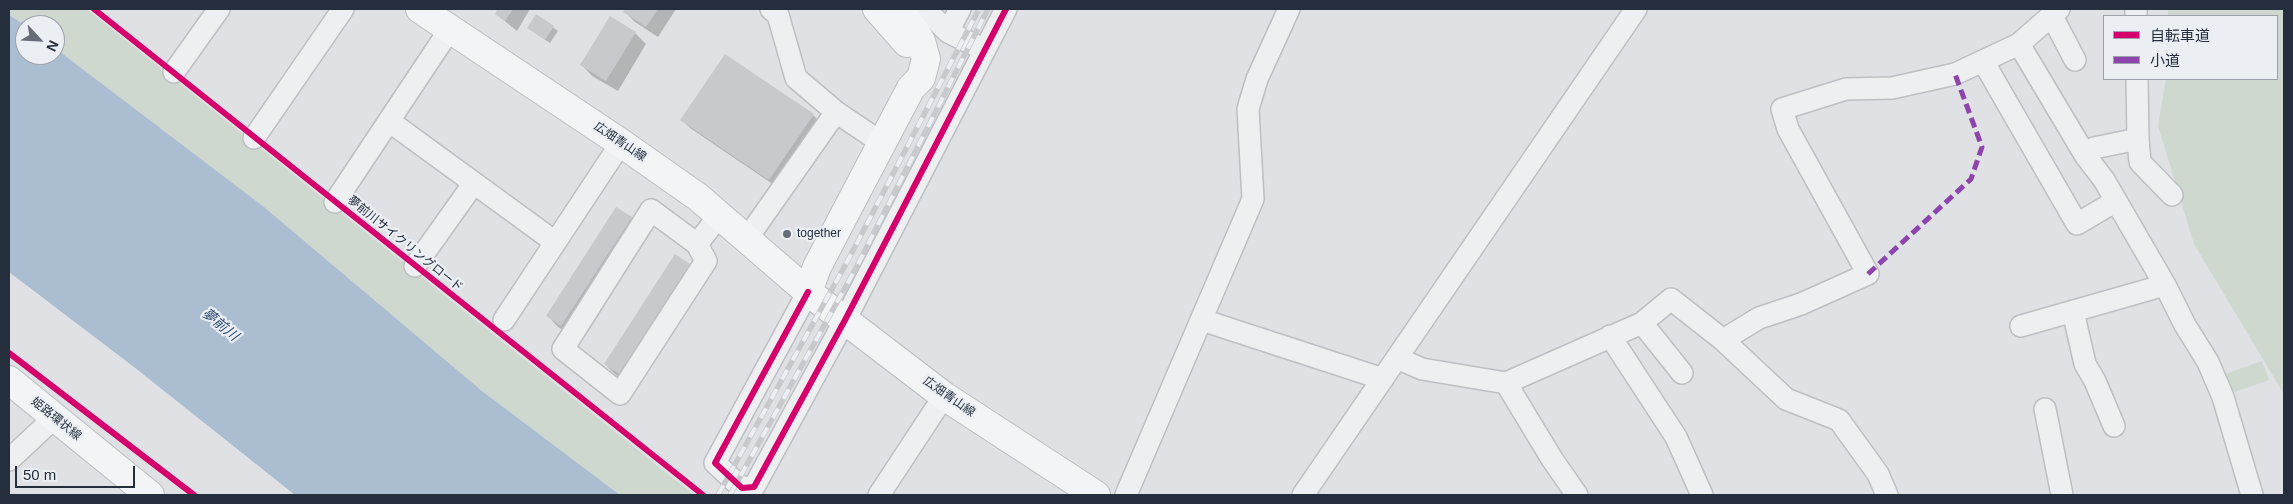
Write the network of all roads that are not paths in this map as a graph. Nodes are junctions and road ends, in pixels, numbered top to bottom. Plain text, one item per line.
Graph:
1 (219, 9) edge
2 (343, 9) edge
3 (420, 9) edge
4 (771, 9) edge
5 (877, 9) edge
6 (900, 9) edge
7 (925, 9) edge
8 (960, 9) edge
9 (1006, 9) edge
10 (1289, 9) edge
11 (1636, 9) edge
12 (2056, 13) edge
13 (450, 29) junction
14 (948, 32) junction
15 (2019, 44) junction
16 (984, 50) junction
17 (2074, 60) dead end
18 (1983, 61) junction
19 (174, 72) dead end
20 (2137, 80) edge
21 (911, 88) junction
22 (836, 112) junction
23 (389, 121) junction
24 (254, 138) dead end
25 (2138, 139) junction
26 (621, 143) junction
27 (882, 143) junction
28 (2085, 155) junction
29 (474, 183) junction
30 (2172, 196) dead end
31 (2116, 201) junction
32 (335, 202) dead end
33 (719, 216) junction
34 (746, 240) junction
35 (555, 242) junction
36 (698, 244) junction
37 (415, 266) dead end
38 (2165, 285) junction
39 (808, 292) junction
40 (2073, 311) junction
41 (504, 320) dead end
42 (845, 320) junction
43 (1202, 320) junction
44 (1642, 323) junction
45 (2021, 326) dead end
46 (1610, 336) junction
47 (1723, 340) junction
48 (1397, 358) junction
49 (1682, 373) dead end
50 (1383, 379) junction
51 (9, 380) edge
52 (1506, 383) junction
53 (944, 396) junction
54 (2045, 409) dead end
55 (54, 418) junction
56 (2114, 426) dead end
57 (9, 460) edge
58 (150, 495) edge
59 (879, 495) edge
60 (1096, 495) edge
61 (1126, 495) edge
62 (1303, 495) edge
63 (1577, 495) edge
64 (1702, 495) edge
65 (1888, 495) edge
66 (2062, 495) edge
67 (2252, 495) edge

1 - 19 street
2 - 24 street
3 - 13 main road, 広畑青山線
4 - 22 street
5 - 21 main road
6 - 21 main road
7 - 14 street
8 - 14 street
9 - 16 street
10 - 43 street
11 - 48 street
12 - 15 street
12 - 17 street
13 - 23 street
13 - 26 main road, 広畑青山線
14 - 16 street
15 - 18 street
15 - 28 street
16 - 42 street
18 - 31 street
18 - 47 street
20 - 25 street
21 - 27 main road
22 - 27 street
22 - 34 street
23 - 29 street
23 - 32 street
25 - 28 street
25 - 30 street
26 - 33 main road, 広畑青山線
26 - 35 street
27 - 39 main road
28 - 31 street
29 - 35 street
29 - 37 street
31 - 38 street
33 - 34 main road, 広畑青山線
33 - 36 street
34 - 39 main road, 広畑青山線
35 - 41 street
36 - 36 street
38 - 40 street
38 - 67 street
39 - 42 main road, 広畑青山線
39 - 42 street
40 - 45 street
40 - 56 street
42 - 53 main road, 広畑青山線
43 - 50 street
43 - 61 street
44 - 46 street
44 - 47 street
44 - 49 street
46 - 52 street
46 - 64 street
47 - 65 street
48 - 50 street
48 - 52 street
50 - 62 street
51 - 55 main road, 姫路環状線
52 - 63 street
53 - 59 street
53 - 60 main road, 広畑青山線
54 - 66 street
55 - 57 street
55 - 58 main road, 姫路環状線

